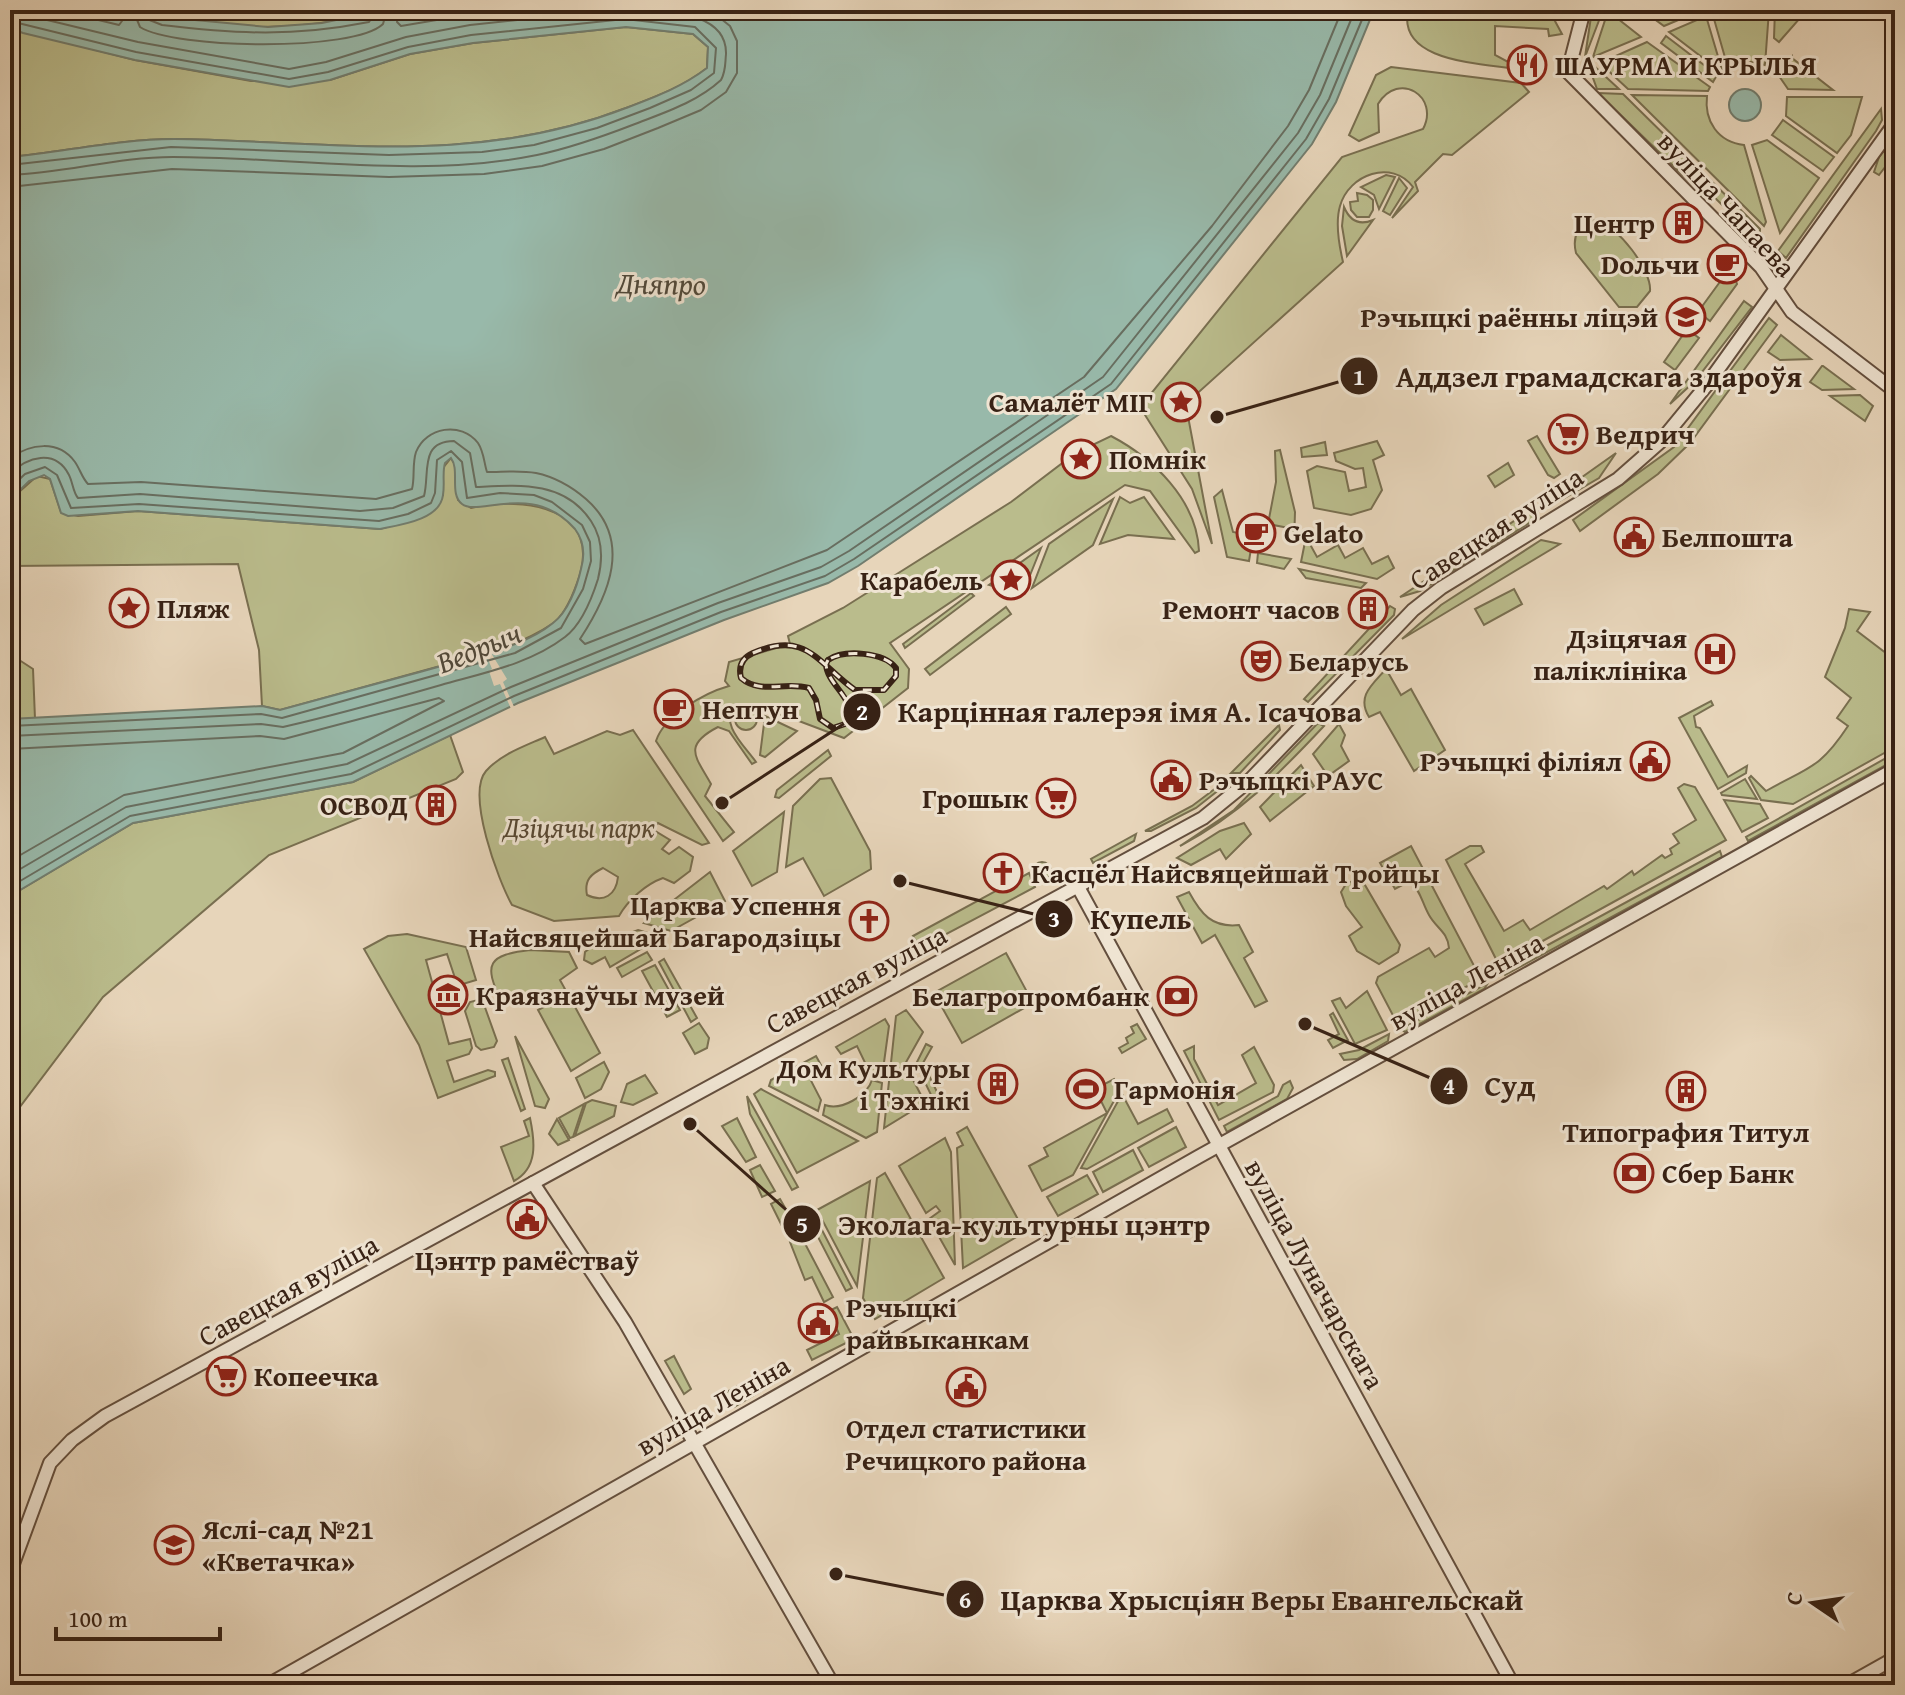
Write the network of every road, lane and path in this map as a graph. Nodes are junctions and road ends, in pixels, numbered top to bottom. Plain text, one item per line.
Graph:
1 (1584, 10) edge
2 (1895, 123) edge
3 (1776, 289) junction
4 (1895, 391) edge
5 (1895, 769) edge
6 (1077, 885) junction
7 (1217, 1146) junction
8 (533, 1183) junction
9 (693, 1444) junction
10 (10, 1572) edge
11 (1895, 1658) edge
12 (268, 1685) edge
13 (833, 1685) edge
14 (1513, 1685) edge
15 (1847, 1685) edge

1 - 3 street, вуліца Чапаева
2 - 3 street, Савецкая вуліца
3 - 4 street, вуліца Чапаева
3 - 6 street, Савецкая вуліца
5 - 7 street, вуліца Леніна
6 - 7 street, вуліца Луначарскага
6 - 8 street, Савецкая вуліца
7 - 9 street, вуліца Леніна
7 - 14 street, вуліца Луначарскага
8 - 9 street
8 - 10 street, Савецкая вуліца
9 - 12 street, вуліца Леніна
9 - 13 street
11 - 15 street

